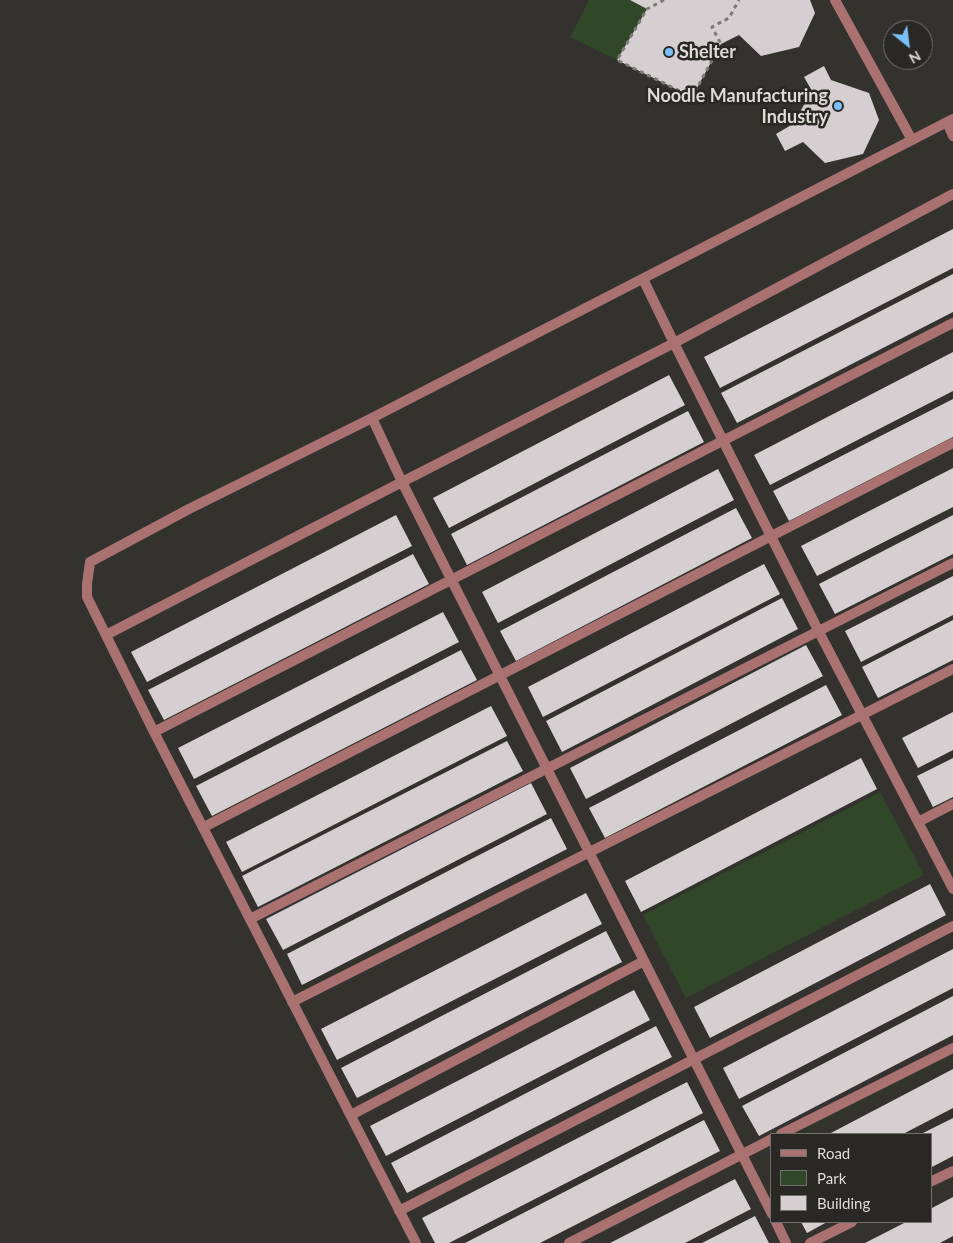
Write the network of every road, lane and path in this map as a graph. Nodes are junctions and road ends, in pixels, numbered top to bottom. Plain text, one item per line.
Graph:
1 (664, 0) edge
2 (739, 0) edge
3 (835, 0) edge
4 (950, 120) edge
5 (953, 136) edge
6 (912, 140) junction
7 (953, 194) edge
8 (643, 278) junction
9 (953, 323) edge
10 (674, 343) junction
11 (372, 418) junction
12 (723, 439) junction
13 (953, 443) edge
14 (402, 482) junction
15 (771, 535) junction
16 (953, 563) edge
17 (452, 580) junction
18 (819, 632) junction
19 (106, 635) junction
20 (953, 669) edge
21 (500, 675) junction
22 (863, 715) junction
23 (154, 732) junction
24 (548, 768) junction
25 (953, 804) edge
26 (918, 822) junction
27 (204, 827) junction
28 (590, 852) junction
29 (953, 889) edge
30 (250, 919) junction
31 (953, 926) edge
32 (644, 961) junction
33 (292, 1002) junction
34 (953, 1048) edge
35 (694, 1060) junction
36 (351, 1115) junction
37 (783, 1133) edge
38 (770, 1140) edge
39 (742, 1154) junction
40 (953, 1171) edge
41 (933, 1181) edge
42 (770, 1210) edge
43 (399, 1211) junction
44 (776, 1223) edge
45 (850, 1223) edge
46 (416, 1243) edge
47 (569, 1243) edge
48 (786, 1243) edge
49 (810, 1243) edge

1 - 2 path
3 - 6 street
4 - 5 street
4 - 6 street
6 - 8 street
7 - 10 street
8 - 10 street
8 - 11 street
9 - 12 street
10 - 12 street
10 - 14 street
11 - 14 street
11 - 19 street
12 - 15 street
12 - 17 street
13 - 15 street
14 - 17 street
14 - 19 street
15 - 18 street
15 - 21 street
16 - 18 street
17 - 21 street
17 - 23 street
18 - 22 street
18 - 24 street
19 - 23 street
20 - 22 street
21 - 24 street
21 - 27 street
22 - 26 street
22 - 28 street
23 - 27 street
24 - 28 street
24 - 30 street
25 - 26 street
26 - 29 street
27 - 30 street
28 - 32 street
28 - 33 street
30 - 33 street
31 - 35 street
32 - 35 street
32 - 36 street
33 - 36 street
34 - 37 street
35 - 39 street
35 - 43 street
36 - 43 street
38 - 39 street
39 - 42 street
39 - 47 street
40 - 41 street
43 - 46 street
44 - 48 street
45 - 49 street

